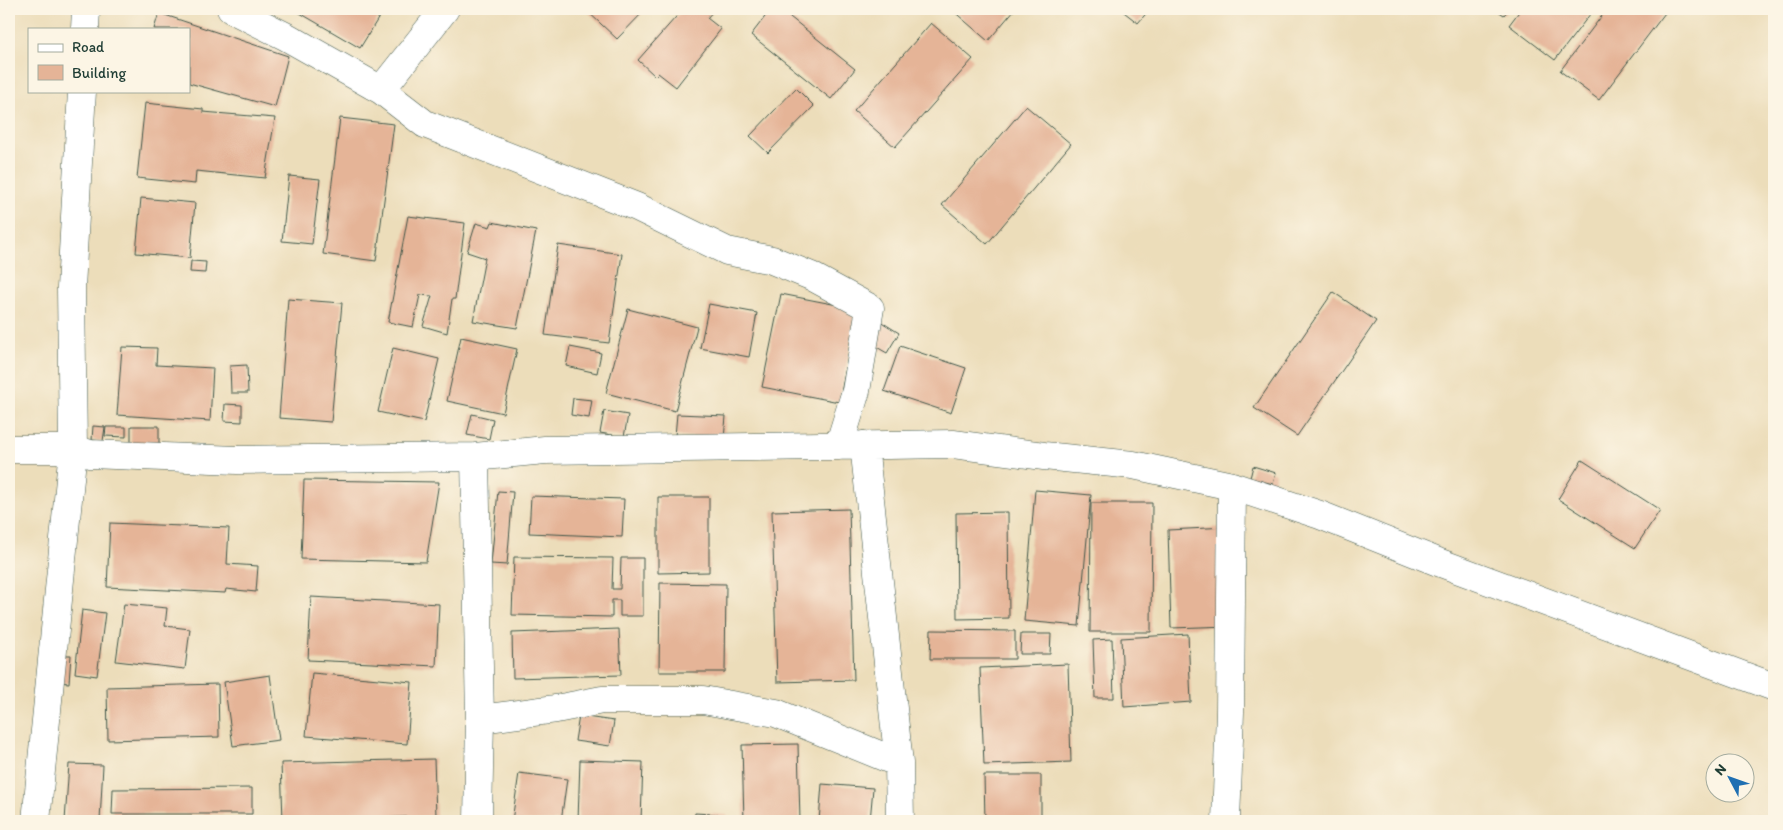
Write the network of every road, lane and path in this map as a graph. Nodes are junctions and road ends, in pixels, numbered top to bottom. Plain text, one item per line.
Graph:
1 (86, 9) edge
2 (231, 9) edge
3 (445, 9) edge
4 (85, 28) edge
5 (380, 90) junction
6 (82, 92) edge
7 (852, 445) junction
8 (9, 449) edge
9 (73, 449) junction
10 (474, 457) junction
11 (1232, 486) junction
12 (1774, 687) edge
13 (480, 719) junction
14 (900, 763) junction
15 (36, 821) edge
16 (478, 821) edge
17 (900, 821) edge
18 (1226, 821) edge

1 - 4 street
2 - 5 street
3 - 5 street
5 - 7 street
6 - 9 street
7 - 10 street
7 - 11 street
7 - 14 street
8 - 9 street
9 - 10 street
9 - 15 street
10 - 13 street
11 - 12 street
11 - 18 street
13 - 14 street
13 - 16 street
14 - 17 street

